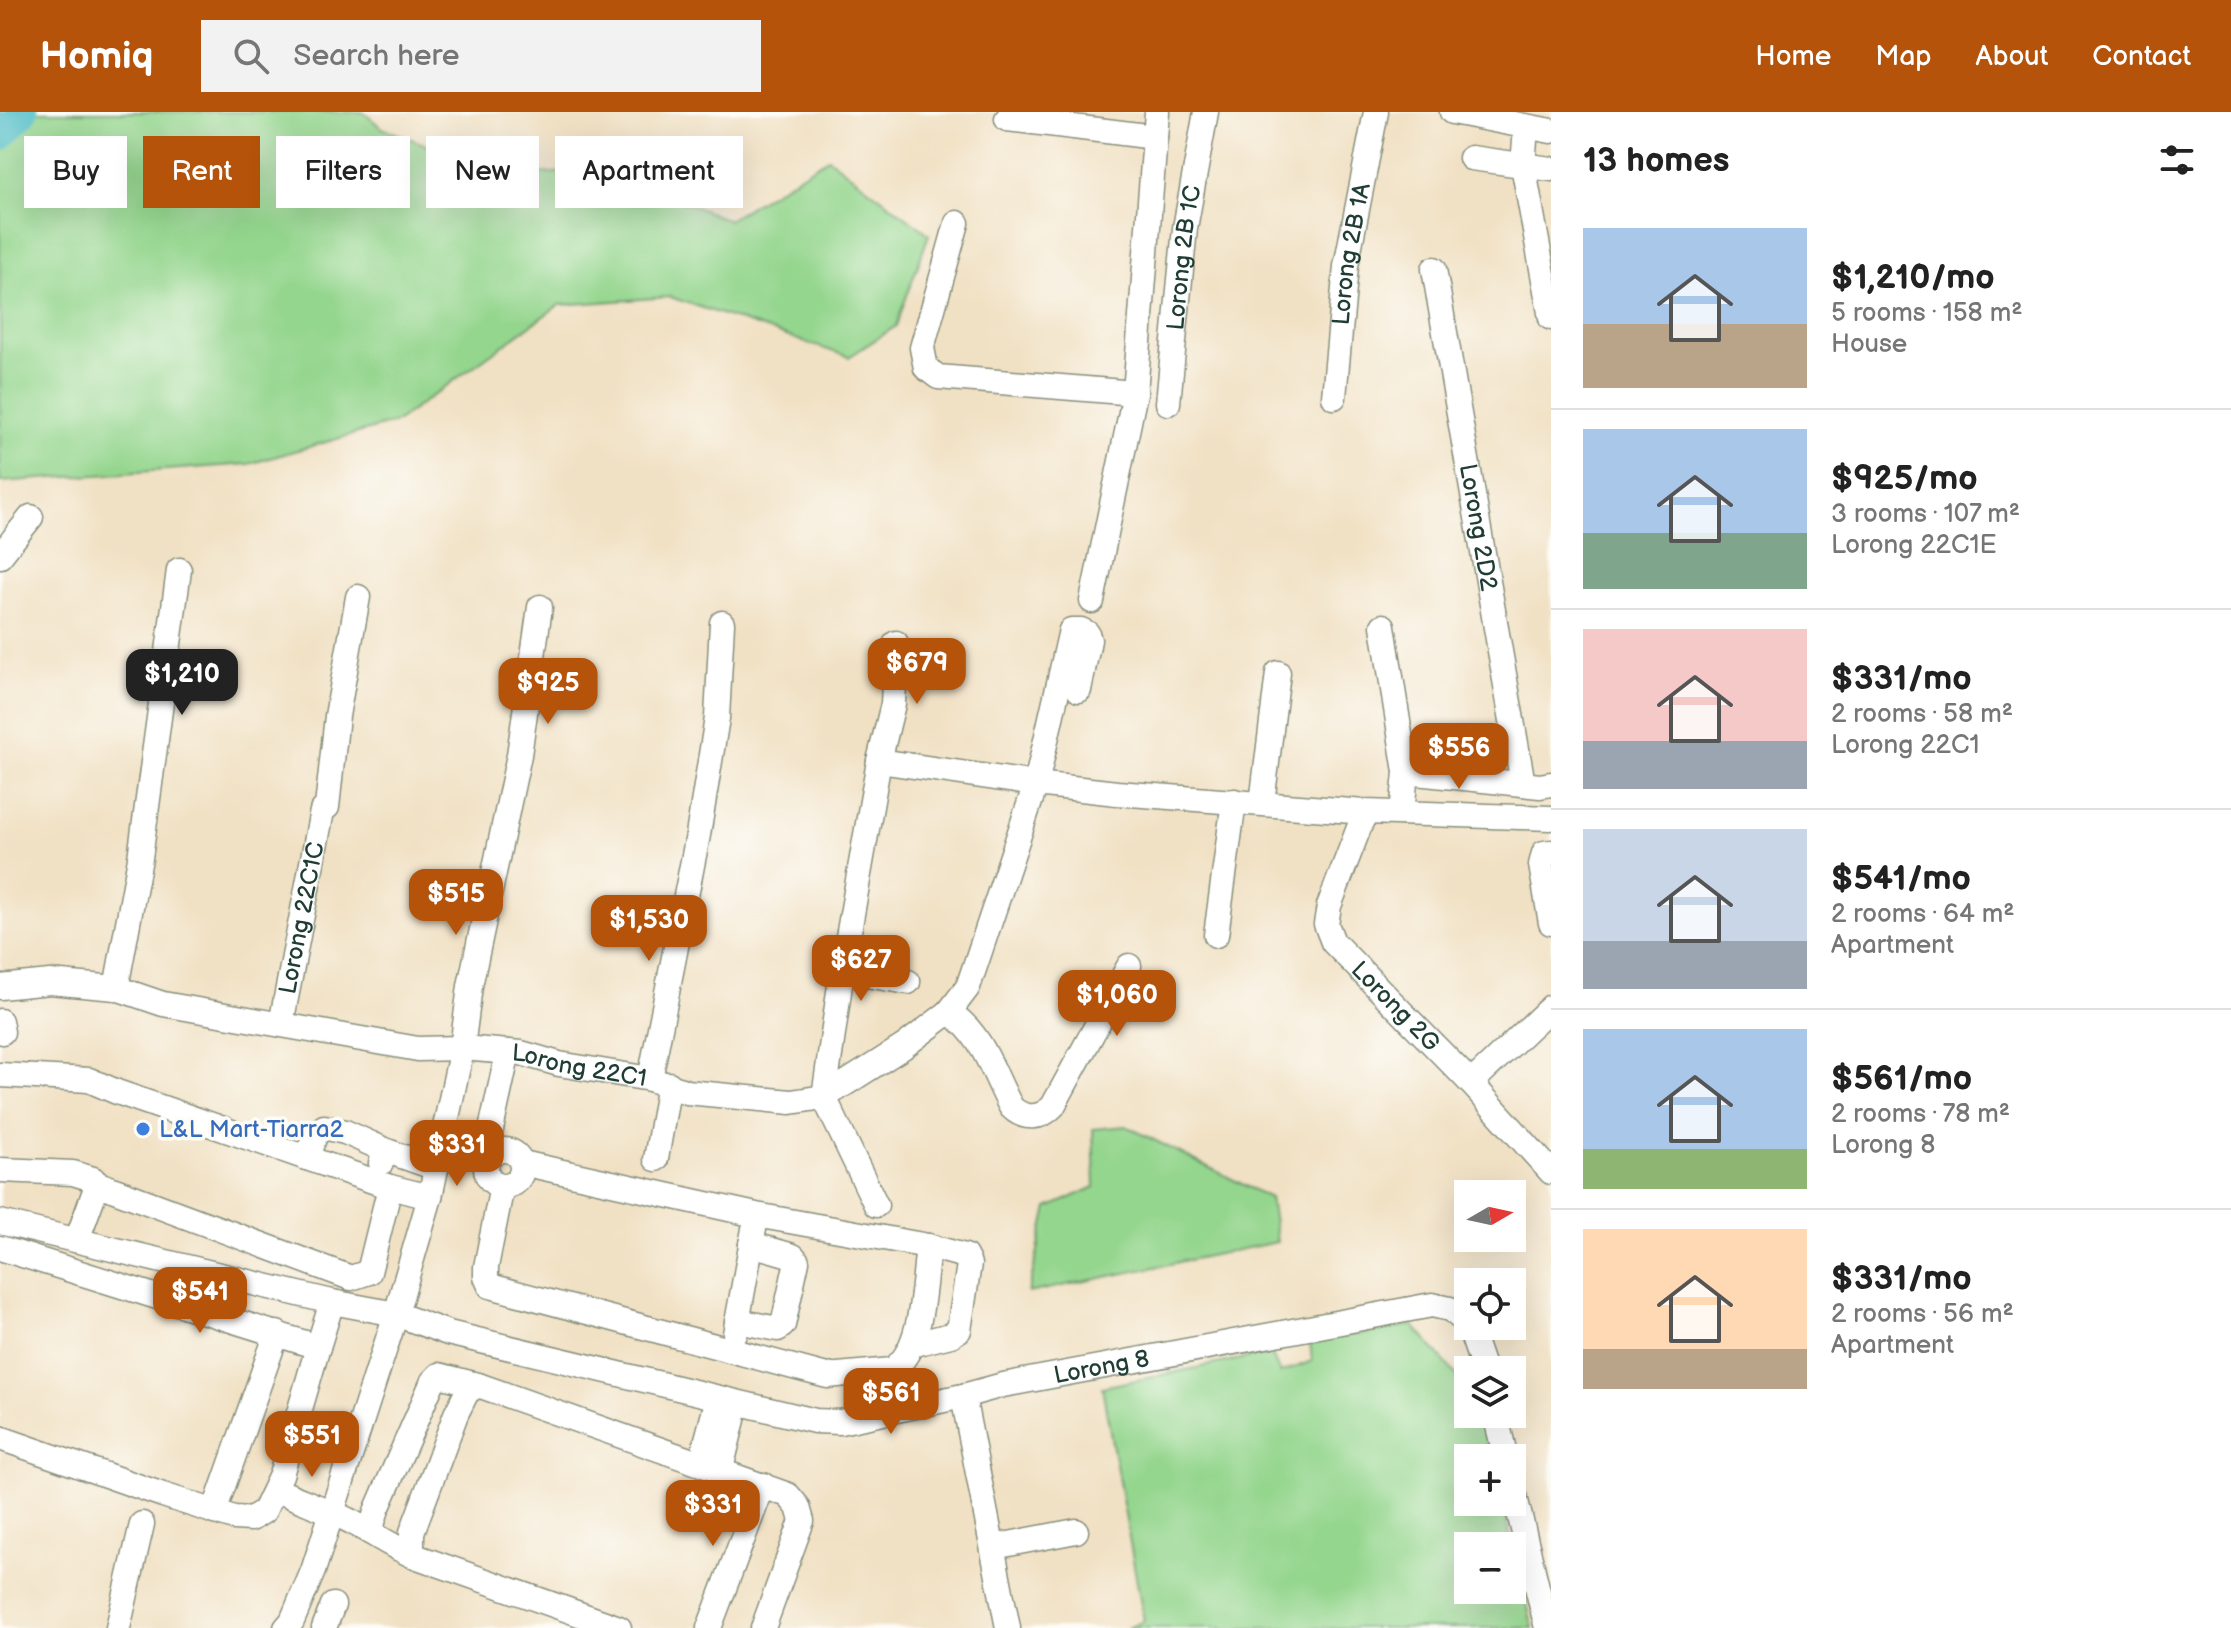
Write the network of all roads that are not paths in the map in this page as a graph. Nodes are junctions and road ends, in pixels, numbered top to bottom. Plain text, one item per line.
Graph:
1 (1157, 112) edge
2 (1206, 112) edge
3 (1376, 112) edge
4 (1461, 113) edge
5 (1007, 119) dead end
6 (1526, 128) junction
7 (1551, 131) edge
8 (1155, 137) junction
9 (1471, 158) dead end
10 (1523, 165) junction
11 (1551, 169) edge
12 (957, 223) dead end
13 (1434, 269) dead end
14 (1551, 318) edge
15 (1135, 393) junction
16 (1334, 397) dead end
17 (1168, 403) dead end
18 (31, 517) dead end
19 (0, 556) edge
20 (179, 570) dead end
21 (358, 597) dead end
22 (1092, 601) dead end
23 (540, 607) dead end
24 (722, 623) dead end
25 (1383, 626) dead end
26 (896, 643) dead end
27 (1278, 673) dead end
28 (1079, 690) dead end
29 (879, 761) junction
30 (1406, 772) junction
31 (1036, 784) junction
32 (1523, 784) junction
33 (1551, 784) edge
34 (1234, 801) junction
35 (1262, 803) junction
36 (1365, 812) junction
37 (1402, 813) junction
38 (1551, 818) edge
39 (1551, 852) edge
40 (1551, 923) edge
41 (1216, 935) dead end
42 (1129, 966) dead end
43 (842, 971) junction
44 (908, 982) dead end
45 (0, 987) edge
46 (116, 988) junction
47 (1551, 1007) edge
48 (949, 1012) junction
49 (281, 1024) junction
50 (462, 1048) junction
51 (508, 1052) junction
52 (0, 1075) edge
53 (660, 1081) junction
54 (1471, 1083) junction
55 (824, 1097) junction
56 (489, 1146) junction
57 (387, 1151) junction
58 (439, 1157) junction
59 (306, 1158) junction
60 (656, 1159) dead end
61 (522, 1163) junction
62 (0, 1170) edge
63 (1551, 1172) edge
64 (96, 1183) junction
65 (382, 1184) junction
66 (502, 1186) junction
67 (430, 1197) junction
68 (876, 1205) dead end
69 (756, 1215) junction
70 (0, 1222) edge
71 (77, 1240) junction
72 (751, 1244) junction
73 (928, 1246) junction
74 (0, 1248) edge
75 (332, 1302) junction
76 (1454, 1313) edge
77 (396, 1314) junction
78 (737, 1321) junction
79 (277, 1333) junction
80 (448, 1333) junction
81 (914, 1344) junction
82 (318, 1347) junction
83 (731, 1352) junction
84 (439, 1375) junction
85 (478, 1385) junction
86 (963, 1396) junction
87 (727, 1401) junction
88 (0, 1438) edge
89 (711, 1466) junction
90 (278, 1482) junction
91 (763, 1485) junction
92 (333, 1505) junction
93 (214, 1512) junction
94 (1520, 1516) edge
95 (142, 1524) dead end
96 (1076, 1531) dead end
97 (370, 1532) junction
98 (993, 1547) junction
99 (412, 1555) junction
100 (333, 1605) dead end
101 (118, 1628) edge
102 (286, 1628) edge
103 (324, 1628) edge
104 (619, 1628) edge
105 (709, 1628) edge
106 (763, 1628) edge
107 (1008, 1628) edge
108 (1547, 1628) edge

1 - 8 street
2 - 17 street, Lorong 2B 1C
3 - 16 street, Lorong 2B 1A
4 - 6 street
5 - 8 street
6 - 7 street
6 - 10 street
8 - 15 street
9 - 10 street
10 - 11 street
10 - 14 street
12 - 15 street
13 - 32 street, Lorong 2D2
15 - 22 street
18 - 19 street
20 - 46 street
21 - 49 street, Lorong 22C1C
23 - 50 street
24 - 53 street
25 - 30 street
26 - 29 street
27 - 35 street
28 - 31 street, Lorong 22C1
29 - 31 street
29 - 43 street
30 - 32 street
30 - 37 street
31 - 34 street
31 - 48 street, Lorong 22C1
32 - 33 street
34 - 35 street
34 - 41 street
35 - 36 street
36 - 37 street
36 - 54 street, Lorong 2G
37 - 38 street
39 - 40 street
42 - 48 street
43 - 44 street
43 - 55 street
45 - 46 street, Lorong 22C1
46 - 49 street, Lorong 22C1
47 - 54 street
48 - 55 street, Lorong 22C1
49 - 50 street, Lorong 22C1
50 - 51 street, Lorong 22C1
50 - 58 street
51 - 53 street, Lorong 22C1
51 - 56 street
52 - 59 street
53 - 55 street, Lorong 22C1
53 - 60 street
54 - 63 street, Lorong 2G
55 - 68 street
56 - 58 street
56 - 61 street
56 - 66 street
57 - 58 street
57 - 59 street
57 - 65 street
58 - 67 street
59 - 65 street
61 - 66 street
61 - 69 street
62 - 64 street
64 - 65 street
64 - 71 street
65 - 67 street
66 - 83 street
67 - 77 street
69 - 72 street
69 - 73 street
70 - 71 street, Lorong 8
71 - 75 street, Lorong 8
72 - 78 street
72 - 78 street
73 - 81 street
73 - 81 street
74 - 79 street
75 - 77 street, Lorong 8
75 - 82 street
76 - 86 street, Lorong 8
77 - 80 street, Lorong 8
77 - 92 street
78 - 83 street
79 - 82 street
79 - 93 street
80 - 84 street
80 - 87 street, Lorong 8
81 - 83 street
82 - 90 street
84 - 85 street
84 - 97 street
85 - 89 street
85 - 99 street
86 - 87 street, Lorong 8
86 - 98 street
87 - 89 street
88 - 93 street
89 - 91 street
90 - 92 street
90 - 93 street
91 - 105 street
91 - 106 street
92 - 97 street
92 - 102 street
94 - 108 street
95 - 101 street
96 - 98 street
97 - 99 street
98 - 107 street
99 - 104 street
100 - 103 street

